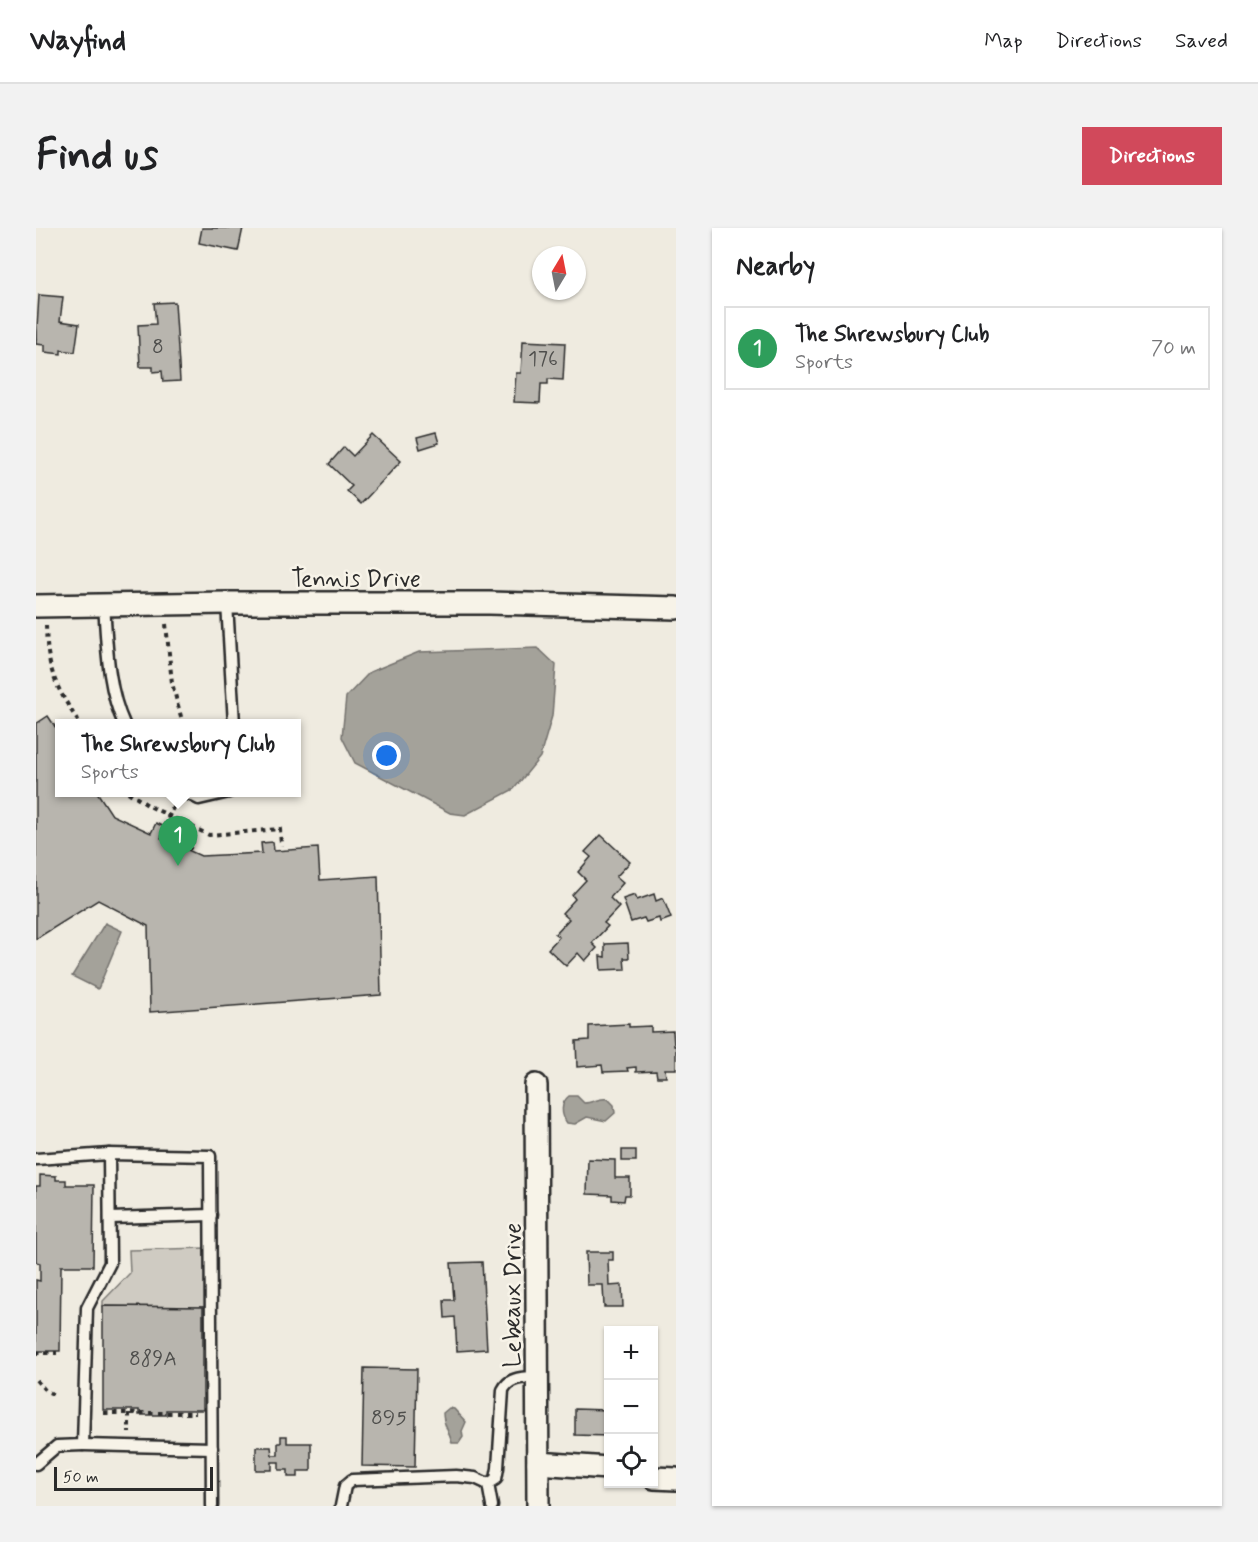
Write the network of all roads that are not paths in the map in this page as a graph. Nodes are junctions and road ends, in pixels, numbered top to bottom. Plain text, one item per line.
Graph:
1 (227, 603) junction
2 (104, 605) junction
3 (41, 606) edge
4 (676, 608) edge
5 (122, 719) edge
6 (234, 719) edge
7 (536, 1084) dead end
8 (109, 1154) junction
9 (36, 1159) edge
10 (211, 1215) junction
11 (110, 1218) junction
12 (538, 1377) junction
13 (83, 1445) junction
14 (212, 1448) junction
15 (538, 1462) junction
16 (36, 1464) edge
17 (604, 1468) edge
18 (658, 1478) edge
19 (676, 1479) edge
20 (488, 1484) junction
21 (212, 1506) edge
22 (341, 1506) edge
23 (492, 1506) edge
24 (538, 1506) edge

1 - 2 street, Tennis Drive
1 - 4 street, Tennis Drive
1 - 6 lane
2 - 3 street, Tennis Drive
2 - 5 lane
7 - 12 street, Lebeaux Drive
8 - 9 lane
8 - 10 lane
8 - 11 lane
10 - 11 lane
10 - 14 lane
11 - 13 lane
12 - 15 street, Lebeaux Drive
12 - 20 lane
13 - 14 lane
13 - 16 lane
14 - 21 lane
15 - 17 street
15 - 24 street, Lebeaux Drive
18 - 19 street
20 - 22 lane
20 - 23 lane

